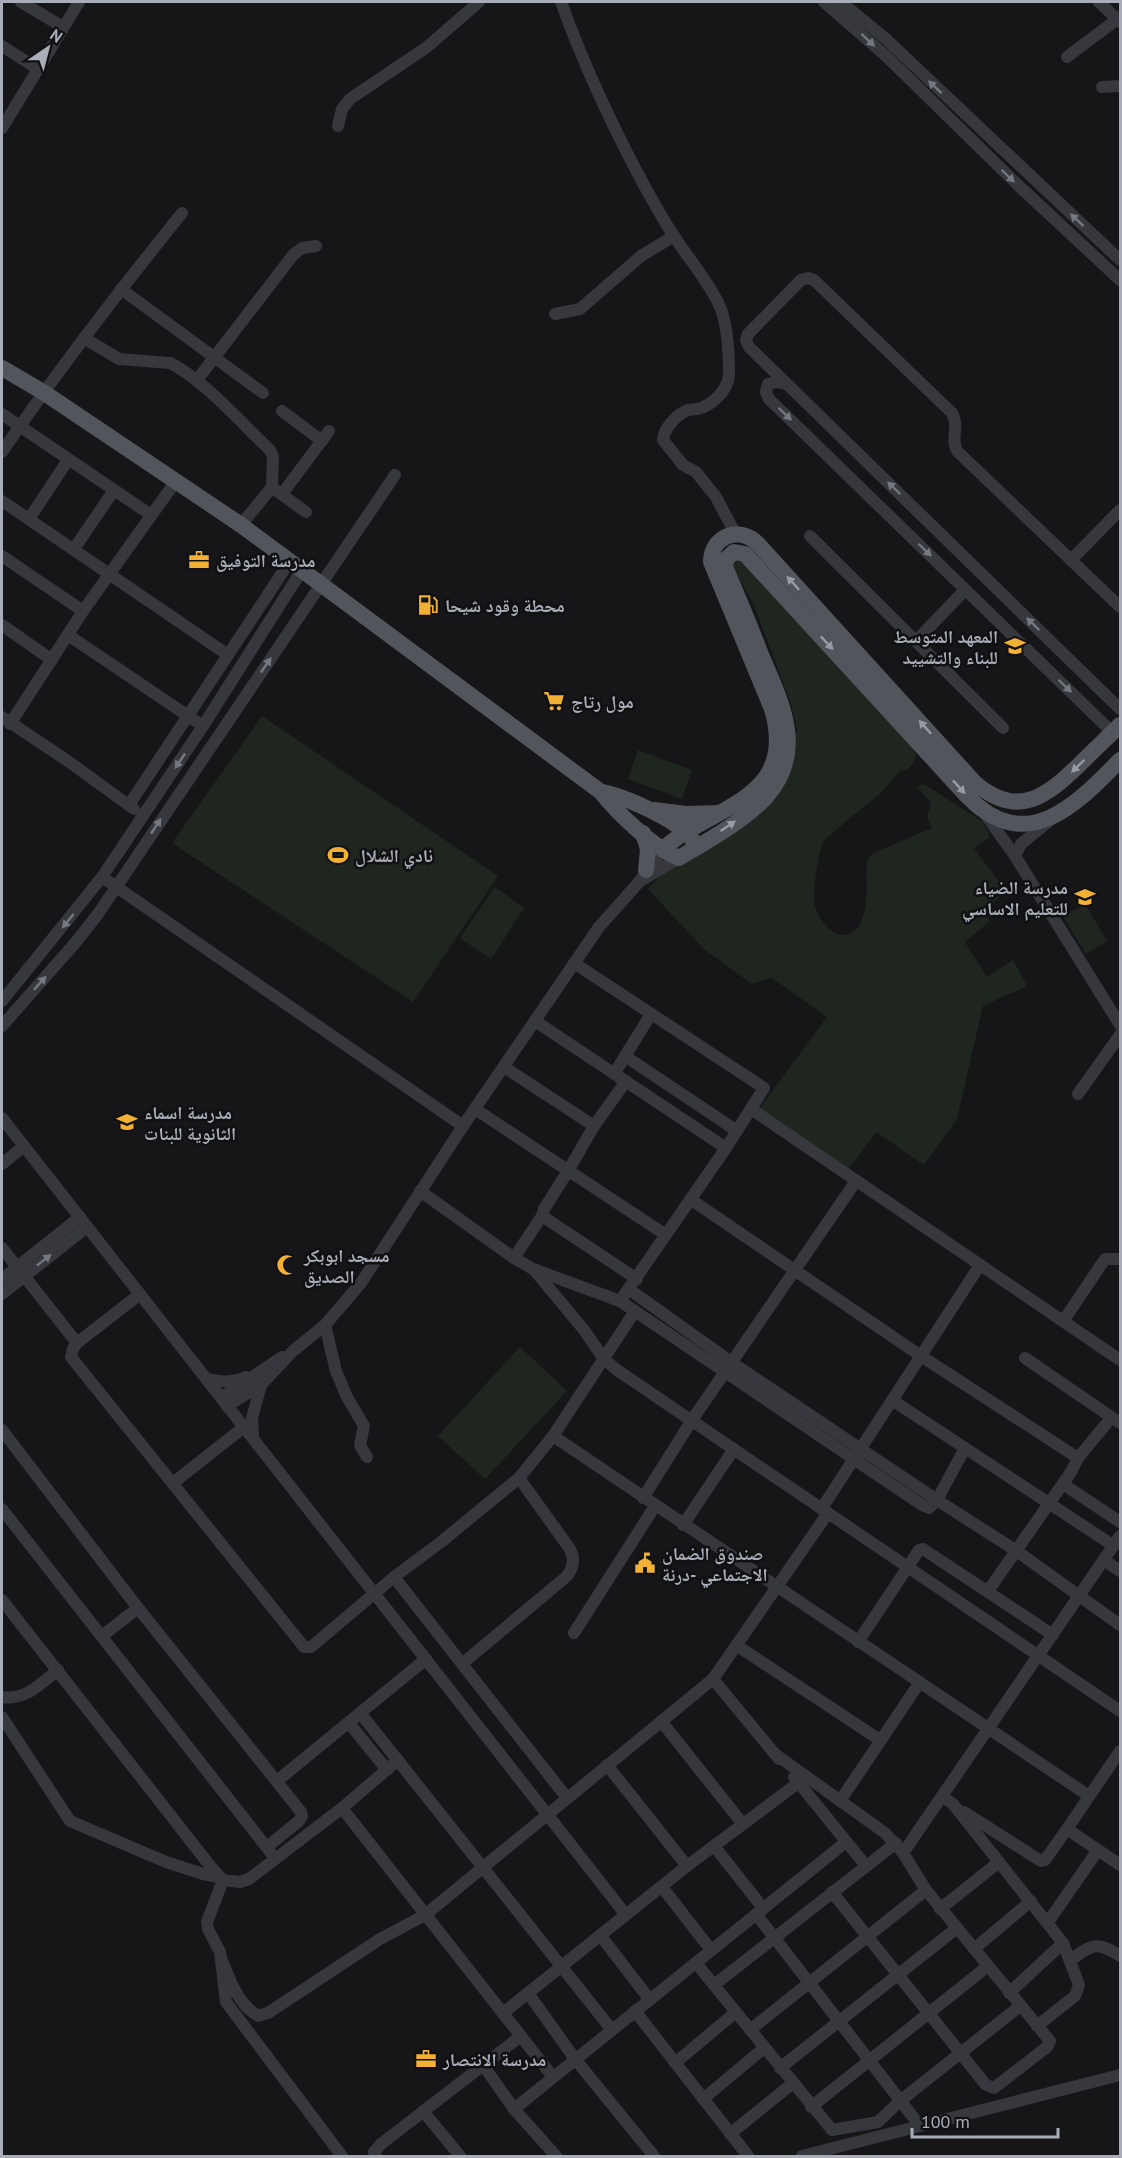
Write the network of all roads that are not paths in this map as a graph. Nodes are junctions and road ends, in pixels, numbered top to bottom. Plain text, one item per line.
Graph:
1 (21, 2) edge
2 (79, 2) edge
3 (478, 2) edge
4 (561, 2) edge
5 (824, 2) edge
6 (841, 2) edge
7 (1099, 2) edge
8 (1120, 20) edge
9 (63, 27) junction
10 (2, 46) edge
11 (1067, 57) dead end
12 (38, 69) junction
13 (1120, 86) edge
14 (1102, 87) dead end
15 (2, 101) edge
16 (13, 109) junction
17 (338, 126) dead end
18 (2, 128) edge
19 (182, 213) dead end
20 (674, 236) junction
21 (316, 246) dead end
22 (1120, 260) edge
23 (1120, 280) edge
24 (121, 289) junction
25 (555, 314) dead end
26 (84, 338) junction
27 (213, 356) junction
28 (769, 367) junction
29 (2, 368) edge
30 (197, 380) junction
31 (768, 384) junction
32 (787, 385) junction
33 (43, 392) junction
34 (262, 393) dead end
35 (282, 411) dead end
36 (2, 414) edge
37 (20, 426) junction
38 (2, 452) edge
39 (68, 460) junction
40 (395, 475) dead end
41 (176, 481) junction
42 (272, 487) junction
43 (114, 490) junction
44 (282, 494) junction
45 (2, 501) edge
46 (1120, 510) edge
47 (306, 512) dead end
48 (151, 515) junction
49 (29, 519) junction
50 (241, 525) junction
51 (735, 533) junction
52 (810, 536) dead end
53 (74, 549) junction
54 (2, 556) edge
55 (1071, 560) junction
56 (296, 566) junction
57 (109, 574) junction
58 (320, 584) junction
59 (965, 590) junction
60 (1120, 607) edge
61 (83, 611) junction
62 (2, 625) edge
63 (68, 635) junction
64 (916, 641) junction
65 (228, 655) junction
66 (52, 660) junction
67 (1120, 709) edge
68 (188, 716) junction
69 (6, 720) edge
70 (202, 726) junction
71 (1003, 728) dead end
72 (1117, 729) edge
73 (1119, 765) edge
74 (601, 792) junction
75 (129, 805) junction
76 (645, 808) junction
77 (982, 810) junction
78 (722, 812) junction
79 (143, 816) junction
80 (1054, 817) junction
81 (687, 832) junction
82 (643, 833) junction
83 (697, 846) junction
84 (663, 849) junction
85 (1015, 856) junction
86 (680, 858) junction
87 (643, 876) junction
88 (102, 878) junction
89 (117, 888) junction
90 (574, 963) junction
91 (2, 1001) edge
92 (651, 1014) junction
93 (535, 1021) junction
94 (1120, 1025) edge
95 (2, 1026) edge
96 (1120, 1035) edge
97 (625, 1056) junction
98 (504, 1067) junction
99 (615, 1074) junction
100 (626, 1081) junction
101 (1078, 1094) dead end
102 (475, 1109) junction
103 (751, 1109) junction
104 (2, 1118) edge
105 (463, 1126) junction
106 (594, 1126) junction
107 (737, 1131) junction
108 (24, 1146) junction
109 (726, 1148) junction
110 (2, 1164) edge
111 (568, 1171) junction
112 (856, 1181) junction
113 (420, 1191) junction
114 (690, 1199) junction
115 (542, 1216) junction
116 (83, 1222) junction
117 (666, 1236) junction
118 (2, 1248) edge
119 (514, 1258) junction
120 (1120, 1259) edge
121 (980, 1265) junction
122 (534, 1269) junction
123 (794, 1271) junction
124 (20, 1272) junction
125 (2, 1279) edge
126 (637, 1279) junction
127 (630, 1290) junction
128 (2, 1294) edge
129 (140, 1294) junction
130 (620, 1301) junction
131 (634, 1311) junction
132 (1064, 1320) junction
133 (325, 1325) junction
134 (77, 1343) junction
135 (921, 1356) junction
136 (1025, 1358) dead end
137 (604, 1359) junction
138 (1120, 1360) edge
139 (728, 1367) junction
140 (207, 1379) junction
141 (259, 1379) junction
142 (892, 1400) junction
143 (224, 1402) junction
144 (692, 1420) junction
145 (1116, 1420) edge
146 (244, 1427) junction
147 (2, 1430) edge
148 (553, 1436) junction
149 (253, 1438) junction
150 (965, 1448) junction
151 (734, 1449) junction
152 (857, 1453) junction
153 (367, 1457) dead end
154 (1078, 1458) junction
155 (519, 1478) junction
156 (173, 1483) junction
157 (1063, 1484) junction
158 (643, 1498) junction
159 (937, 1500) junction
160 (1049, 1502) junction
161 (655, 1506) junction
162 (2, 1509) edge
163 (825, 1511) junction
164 (1120, 1522) edge
165 (683, 1525) junction
166 (1117, 1541) edge
167 (1015, 1550) junction
168 (1104, 1560) junction
169 (909, 1567) junction
170 (1120, 1571) edge
171 (394, 1577) junction
172 (776, 1587) junction
173 (988, 1591) junction
174 (375, 1594) junction
175 (1079, 1597) junction
176 (2, 1600) edge
177 (138, 1608) junction
178 (1120, 1625) edge
179 (574, 1634) dead end
180 (1053, 1635) junction
181 (102, 1636) junction
182 (858, 1642) junction
183 (736, 1645) junction
184 (1039, 1656) junction
185 (426, 1659) junction
186 (463, 1663) junction
187 (58, 1671) junction
188 (713, 1679) junction
189 (920, 1682) junction
190 (2, 1697) edge
191 (1120, 1711) edge
192 (361, 1714) junction
193 (2, 1717) edge
194 (661, 1721) junction
195 (350, 1723) junction
196 (988, 1729) junction
197 (880, 1740) junction
198 (1120, 1751) edge
199 (775, 1754) junction
200 (398, 1760) junction
201 (607, 1765) junction
202 (387, 1770) junction
203 (278, 1781) junction
204 (798, 1783) junction
205 (942, 1796) junction
206 (1089, 1796) junction
207 (567, 1798) junction
208 (840, 1801) junction
209 (953, 1804) junction
210 (342, 1808) junction
211 (547, 1814) junction
212 (742, 1823) junction
213 (1067, 1829) junction
214 (846, 1842) junction
215 (714, 1846) junction
216 (267, 1847) junction
217 (900, 1848) junction
218 (1098, 1850) junction
219 (275, 1858) junction
220 (999, 1862) junction
221 (1120, 1865) edge
222 (687, 1866) junction
223 (866, 1866) junction
224 (483, 1867) junction
225 (221, 1879) junction
226 (662, 1887) junction
227 (926, 1890) junction
228 (832, 1892) junction
229 (1031, 1901) junction
230 (940, 1909) junction
231 (760, 1911) junction
232 (424, 1915) junction
233 (626, 1915) junction
234 (1048, 1922) junction
235 (957, 1928) junction
236 (600, 1935) junction
237 (868, 1937) junction
238 (774, 1938) junction
239 (1063, 1944) junction
240 (974, 1949) junction
241 (711, 1950) junction
242 (1120, 1956) edge
243 (221, 1958) junction
244 (1070, 1961) junction
245 (696, 1963) junction
246 (561, 1966) junction
247 (988, 1966) junction
248 (898, 1976) junction
249 (810, 1983) junction
250 (714, 1985) junction
251 (528, 1993) junction
252 (1009, 1993) junction
253 (650, 2000) junction
254 (1020, 2006) junction
255 (635, 2011) junction
256 (736, 2012) junction
257 (503, 2013) junction
258 (929, 2013) junction
259 (840, 2022) junction
260 (1037, 2026) junction
261 (612, 2030) junction
262 (750, 2030) junction
263 (521, 2036) junction
264 (764, 2048) junction
265 (961, 2052) junction
266 (575, 2060) junction
267 (869, 2061) junction
268 (675, 2063) junction
269 (483, 2065) junction
270 (780, 2068) junction
271 (1120, 2075) edge
272 (553, 2077) junction
273 (793, 2084) junction
274 (703, 2099) junction
275 (900, 2101) junction
276 (811, 2107) junction
277 (514, 2109) junction
278 (423, 2111) junction
279 (920, 2126) junction
280 (730, 2134) junction
281 (342, 2157) edge
282 (376, 2157) edge
283 (460, 2157) edge
284 (556, 2157) edge
285 (654, 2157) edge
286 (748, 2157) edge
287 (802, 2157) edge

1 - 9 street
2 - 9 street
3 - 17 street
4 - 20 street
5 -> 23 street
22 -> 6 street
7 - 8 street
8 - 11 street
9 - 12 street
10 - 12 street
12 - 16 street
13 - 14 street
15 - 16 street
16 - 18 street
19 - 24 street
20 - 25 street
20 - 51 street
21 - 27 street
24 - 26 street
24 - 27 street
26 - 30 street
26 - 33 street
27 - 30 street
27 - 34 street
28 - 31 street
28 - 32 street
28 - 55 street
29 - 33 main road
30 - 42 street
31 - 32 street
31 -> 59 street
67 -> 32 street
33 - 37 street
33 - 41 main road
35 - 44 street
36 - 37 street
37 - 38 street
37 - 39 street
39 - 43 street
39 - 49 street
40 - 58 street
41 - 48 street
41 - 50 main road
42 - 44 street
42 - 50 street
43 - 48 street
43 - 53 street
44 - 47 street
45 - 49 street
46 - 55 street
48 - 57 street
49 - 53 street
50 - 56 main road
72 -> 51 main road
51 - 78 main road
52 - 64 street
53 - 57 street
54 - 61 street
55 - 60 street
56 - 58 main road
56 - 65 street
56 - 70 street
57 - 61 street
57 - 65 street
58 - 74 main road
89 -> 58 street
59 - 64 street
59 -> 72 street
61 - 63 street
62 - 66 street
63 - 66 street
63 - 68 street
64 - 71 street
65 - 68 street
66 - 69 street
68 - 70 street
68 - 75 street
69 - 75 street
70 -> 79 street
73 - 80 main road
74 - 76 main road
74 - 82 main road
75 - 79 street
76 - 78 main road
76 - 81 main road
77 - 80 main road
83 -> 77 main road
77 - 85 street
78 - 81 main road
79 - 88 street
80 - 85 street
81 - 83 main road
81 - 84 main road
82 - 84 main road
82 - 87 main road
83 - 86 main road
84 - 86 main road
84 - 87 street
85 - 94 street
86 - 87 street
87 - 90 street
88 - 89 street
88 -> 91 street
95 -> 89 street
89 - 105 street
90 - 92 street
90 - 93 street
92 - 97 street
92 - 103 street
93 - 98 street
93 - 99 street
96 - 101 street
97 - 99 street
97 - 107 street
98 - 102 street
98 - 106 street
99 - 100 street
100 - 106 street
100 - 109 street
102 - 105 street
102 - 111 street
103 - 107 street
103 - 112 street
104 - 108 street
105 - 113 street
106 - 111 street
107 - 109 street
108 - 110 street
108 - 116 street
109 - 114 street
111 - 115 street
111 - 117 street
112 - 121 street
112 - 123 street
113 - 119 street
113 - 133 street
114 - 117 street
114 - 123 street
115 - 119 street
115 - 126 street
116 - 124 street
116 - 129 street
117 - 126 street
118 - 124 street
119 - 122 street
120 - 132 street
121 - 132 street
121 - 135 street
122 - 130 street
122 - 137 street
123 - 135 street
123 - 139 street
124 - 125 street
124 - 128 street
124 - 134 street
126 - 127 street
127 - 130 street
127 - 139 street
129 - 134 street
129 - 140 street
130 - 131 street
131 - 137 street
131 - 139 street
132 - 138 street
133 - 141 street
133 - 153 street
134 - 156 street
135 - 142 street
135 - 154 street
136 - 145 street
137 - 144 street
137 - 148 street
139 - 144 street
139 - 152 street
140 - 141 street
140 - 143 street
141 - 143 street
141 - 149 street
142 - 150 street
142 - 152 street
143 - 146 street
144 - 151 street
144 - 158 street
145 - 154 street
146 - 149 street
146 - 156 street
147 - 177 street
148 - 155 street
148 - 158 street
149 - 174 street
150 - 159 street
150 - 160 street
151 - 163 street
151 - 165 street
152 - 159 street
152 - 163 street
154 - 157 street
155 - 171 street
155 - 186 street
156 - 174 street
157 - 160 street
157 - 164 street
158 - 161 street
159 - 167 street
160 - 166 street
160 - 167 street
161 - 165 street
161 - 179 street
162 - 181 street
163 - 169 street
163 - 172 street
165 - 172 street
166 - 168 street
167 - 173 street
167 - 175 street
168 - 170 street
168 - 175 street
169 - 173 street
169 - 182 street
169 - 184 street
171 - 174 street
171 - 186 street
172 - 182 street
172 - 183 street
173 - 180 street
174 - 185 street
175 - 178 street
175 - 180 street
176 - 187 street
177 - 181 street
177 - 203 street
180 - 184 street
181 - 216 street
182 - 189 street
183 - 188 street
183 - 197 street
184 - 191 street
184 - 196 street
185 - 192 street
185 - 211 street
186 - 207 street
187 - 190 street
187 - 225 street
188 - 194 street
188 - 199 street
189 - 196 street
189 - 197 street
192 - 195 street
192 - 200 street
193 - 225 street
194 - 201 street
194 - 212 street
195 - 202 street
195 - 203 street
196 - 205 street
196 - 206 street
197 - 208 street
198 - 206 street
199 - 204 street
199 - 208 street
200 - 202 street
200 - 224 street
201 - 207 street
201 - 222 street
202 - 210 street
203 - 216 street
204 - 212 street
204 - 214 street
205 - 209 street
205 - 217 street
206 - 213 street
207 - 211 street
208 - 217 street
209 - 213 street
209 - 220 street
210 - 219 street
210 - 232 street
211 - 224 street
211 - 233 street
212 - 215 street
213 - 218 street
214 - 223 street
214 - 231 street
215 - 222 street
215 - 231 street
216 - 219 street
217 - 223 street
217 - 227 street
218 - 221 street
218 - 234 street
219 - 225 street
220 - 229 street
220 - 230 street
222 - 226 street
223 - 228 street
224 - 232 street
224 - 246 street
225 - 243 street
226 - 233 street
226 - 241 street
227 - 230 street
227 - 237 street
228 - 237 street
228 - 238 street
229 - 234 street
229 - 240 street
230 - 235 street
231 - 238 street
231 - 241 street
232 - 243 street
232 - 257 street
233 - 236 street
234 - 239 street
235 - 240 street
235 - 248 street
236 - 246 street
236 - 253 street
237 - 248 street
237 - 249 street
238 - 249 street
238 - 250 street
239 - 244 street
239 - 252 street
240 - 247 street
241 - 245 street
242 - 244 street
243 - 281 street
244 - 260 street
245 - 250 street
245 - 253 street
246 - 251 street
246 - 261 street
247 - 252 street
247 - 258 street
248 - 258 street
248 - 259 street
249 - 259 street
249 - 262 street
250 - 256 street
251 - 257 street
251 - 266 street
252 - 254 street
253 - 255 street
254 - 260 street
254 - 265 street
255 - 261 street
255 - 268 street
256 - 262 street
256 - 268 street
257 - 263 street
258 - 265 street
258 - 267 street
259 - 267 street
259 - 270 street
260 - 265 street
261 - 266 street
262 - 264 street
263 - 269 street
263 - 272 street
264 - 270 street
264 - 274 street
265 - 275 street
266 - 272 street
266 - 285 street
267 - 275 street
267 - 276 street
268 - 274 street
269 - 277 street
269 - 278 street
270 - 273 street
271 - 279 street
272 - 277 street
273 - 276 street
273 - 280 street
274 - 280 street
275 - 276 street
275 - 279 street
277 - 284 street
278 - 282 street
278 - 283 street
279 - 287 street
280 - 286 street

